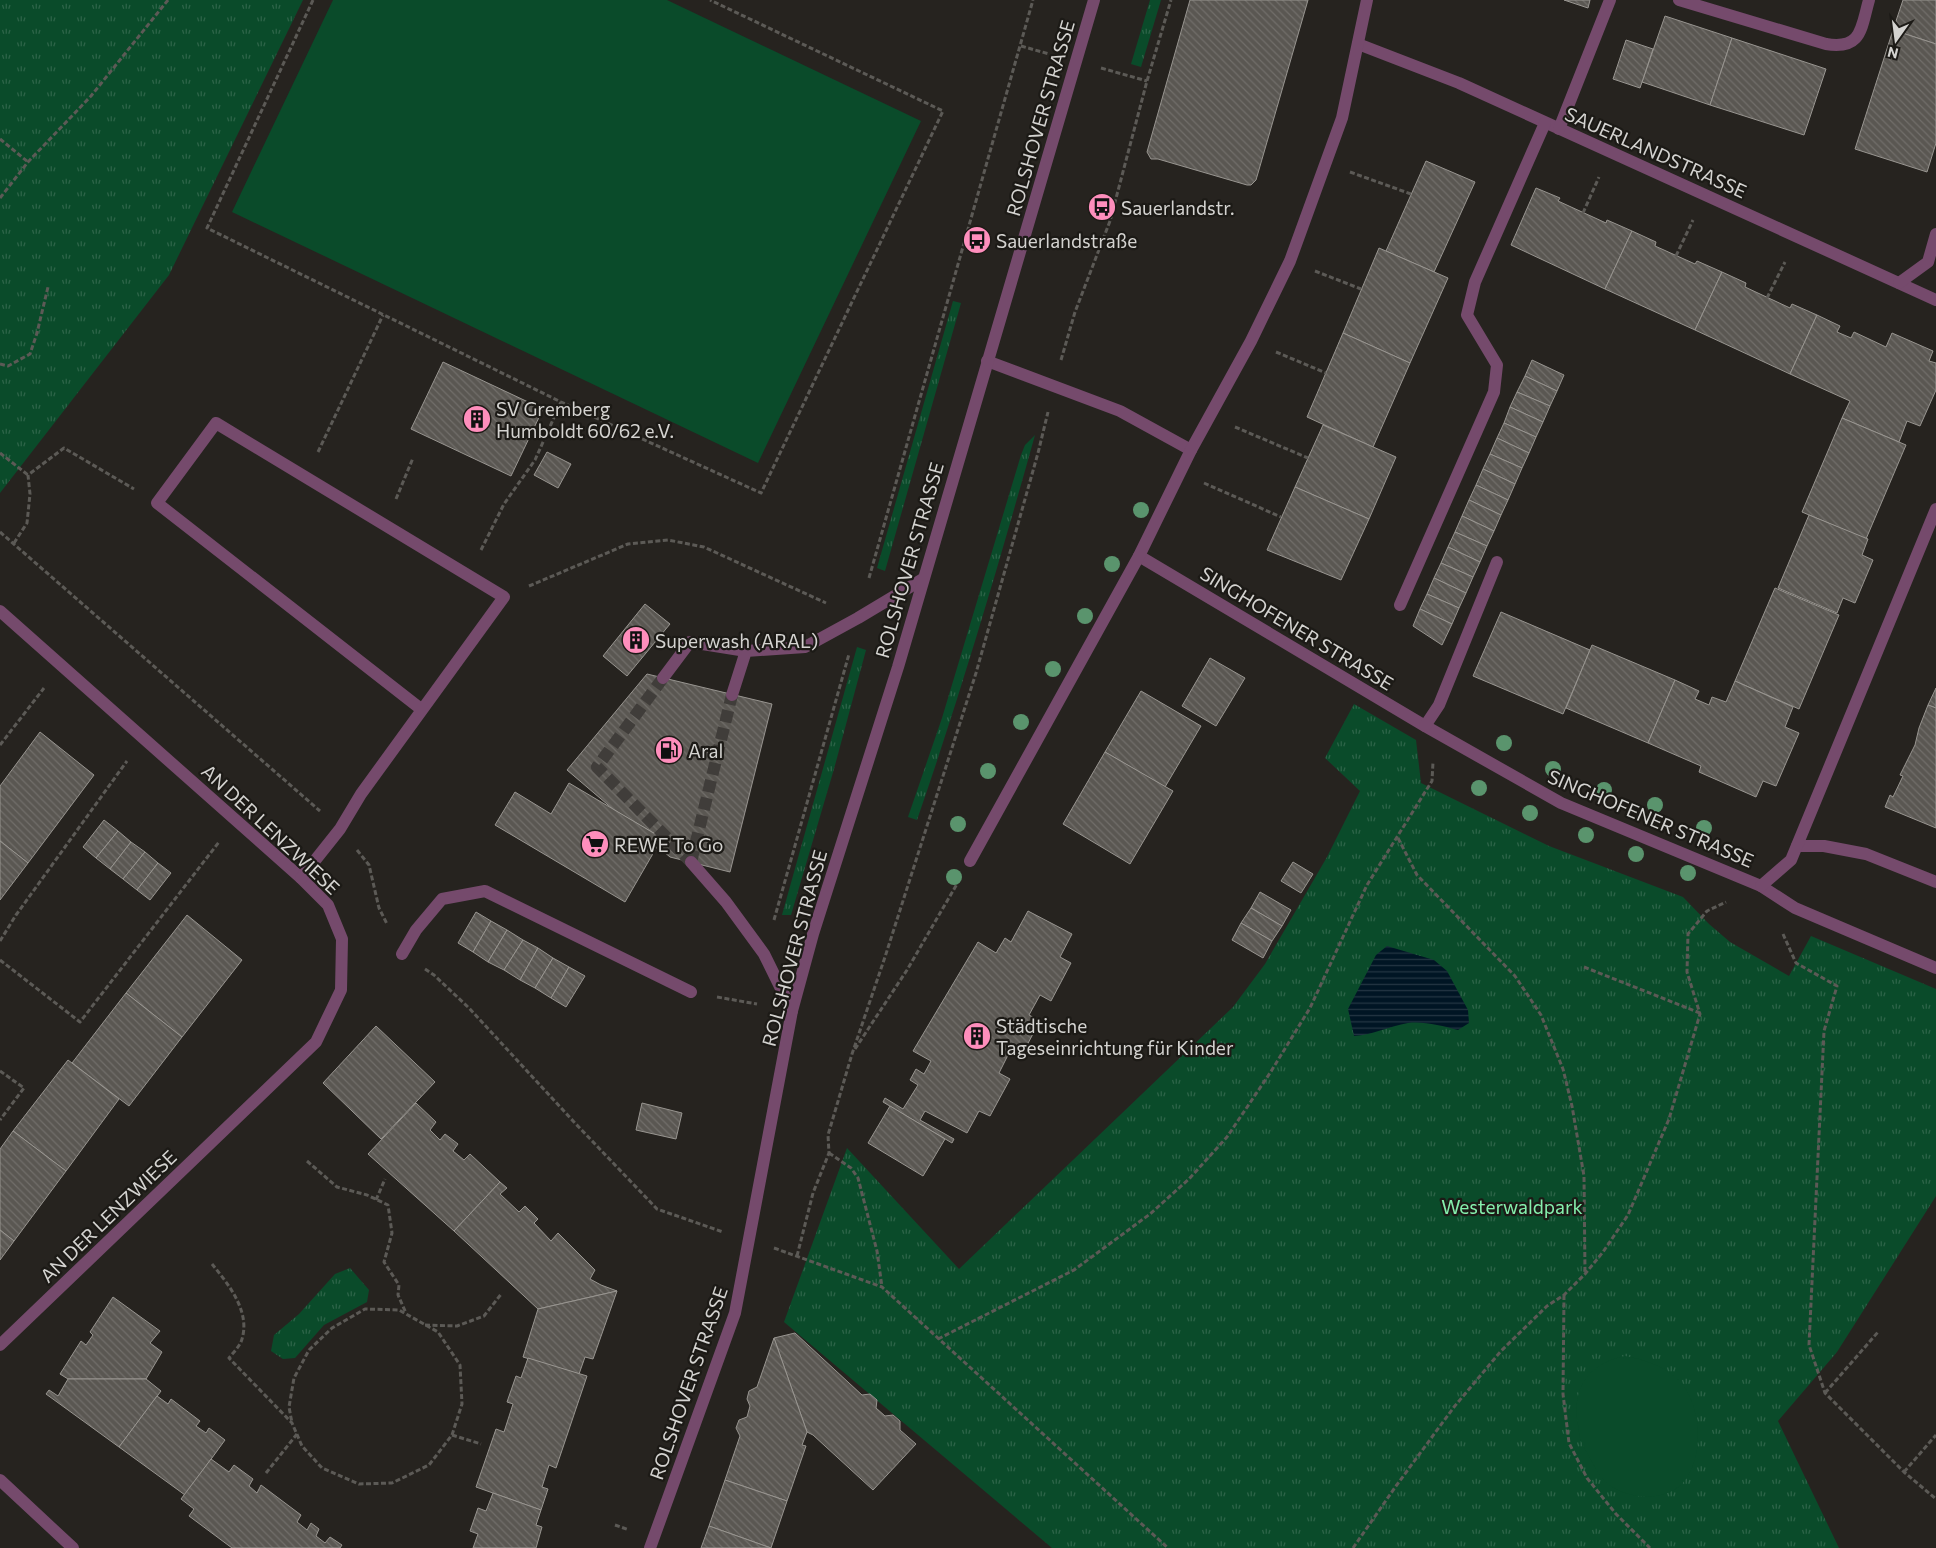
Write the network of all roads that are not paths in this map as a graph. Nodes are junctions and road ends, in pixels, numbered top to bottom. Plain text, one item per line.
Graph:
1 (1094, 0) edge
2 (1367, 0) edge
3 (1610, 0) edge
4 (1679, 0) edge
5 (1869, 0) edge
6 (1358, 44) junction
7 (1545, 123) junction
8 (1559, 129) junction
9 (1936, 234) edge
10 (1899, 283) junction
11 (1936, 300) edge
12 (988, 361) junction
13 (1191, 450) junction
14 (1936, 510) edge
15 (1139, 556) junction
16 (1497, 562) dead end
17 (923, 579) junction
18 (1400, 605) dead end
19 (0, 611) edge
20 (746, 652) junction
21 (663, 678) tunnel mouth
22 (732, 695) tunnel mouth
23 (421, 709) junction
24 (1425, 726) junction
25 (1797, 846) junction
26 (970, 861) road end
27 (690, 862) dead end
28 (301, 878) junction
29 (1936, 882) edge
30 (1760, 886) junction
31 (402, 954) road end
32 (1936, 968) edge
33 (691, 992) road end
34 (792, 1011) junction
35 (0, 1345) edge
36 (0, 1480) edge
37 (73, 1548) edge
38 (650, 1548) edge

1 - 12 street, ROLSHOVER STRASSE
2 - 6 street
3 - 8 street
4 - 5 street
6 - 7 street, SAUERLANDSTRASSE
6 - 13 street
7 - 8 street, SAUERLANDSTRASSE
7 - 18 street
8 - 10 street, SAUERLANDSTRASSE
9 - 10 street
10 - 11 street, SAUERLANDSTRASSE
12 - 13 street
12 - 17 street, ROLSHOVER STRASSE
13 - 15 street
14 - 25 street, SINGHOFENER STRASSE
15 - 24 street, SINGHOFENER STRASSE
15 - 26 street
16 - 24 street
17 - 20 street
17 - 34 street, ROLSHOVER STRASSE
19 - 28 street, AN DER LENZWIESE
20 - 21 street
20 - 22 street
23 - 23 street
23 - 28 street
24 - 30 street, SINGHOFENER STRASSE
25 - 29 street
25 - 30 street, SINGHOFENER STRASSE
27 - 34 street
28 - 35 street, AN DER LENZWIESE
30 - 32 street
31 - 33 street
34 - 38 street, ROLSHOVER STRASSE
36 - 37 street

